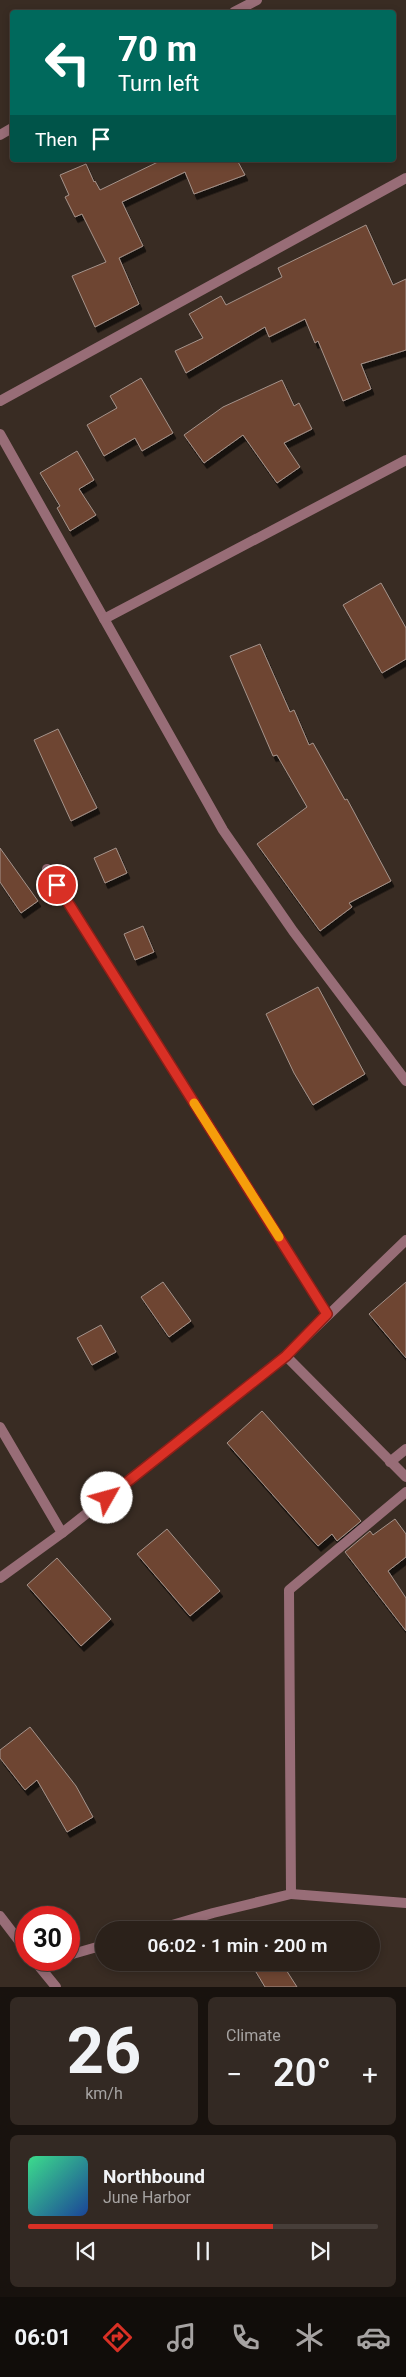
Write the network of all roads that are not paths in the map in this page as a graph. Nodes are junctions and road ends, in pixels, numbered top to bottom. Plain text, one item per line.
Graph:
1 (257, 0) edge
2 (238, 10) edge
3 (406, 178) edge
4 (0, 401) edge
5 (0, 434) edge
6 (406, 460) edge
7 (104, 619) junction
8 (47, 869) dead end
9 (406, 1080) edge
10 (406, 1240) edge
11 (327, 1314) junction
12 (286, 1356) junction
13 (0, 1427) edge
14 (406, 1449) edge
15 (390, 1462) junction
16 (406, 1477) edge
17 (406, 1492) edge
18 (62, 1533) junction
19 (0, 1578) edge
20 (291, 1894) junction
21 (406, 1903) edge
22 (0, 1916) edge
23 (186, 1921) edge
24 (15, 1936) edge
25 (95, 1948) edge
26 (80, 1952) edge
27 (43, 1971) edge
28 (56, 1987) edge

1 - 2 street
3 - 4 street
5 - 7 street
6 - 7 street
7 - 9 street
8 - 11 street
10 - 11 street
11 - 12 street
12 - 15 street
12 - 18 street
13 - 18 street
14 - 15 street
15 - 16 street
17 - 20 street
18 - 19 street
20 - 21 street
20 - 23 street
22 - 24 street
25 - 26 street
27 - 28 street

